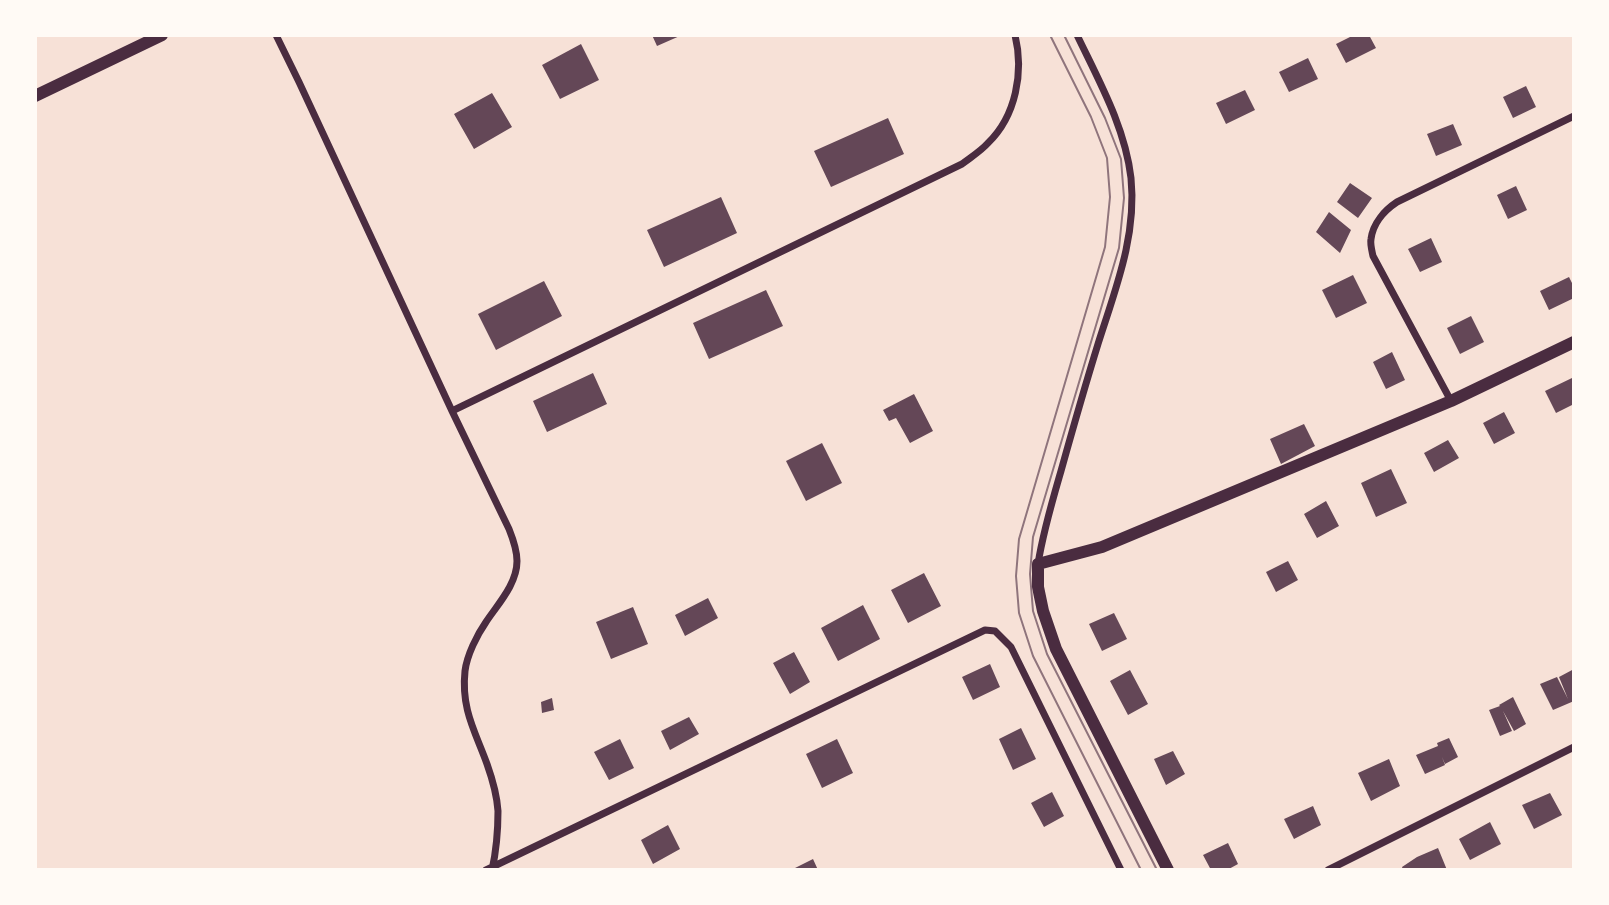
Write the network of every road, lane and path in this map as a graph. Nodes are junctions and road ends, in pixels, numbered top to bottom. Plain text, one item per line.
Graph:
1 (162, 35) edge
2 (276, 35) edge
3 (1015, 35) edge
4 (1077, 35) edge
5 (35, 96) edge
6 (1574, 116) edge
7 (1574, 342) edge
8 (1451, 401) junction
9 (452, 411) junction
10 (1038, 564) junction
11 (1574, 747) edge
12 (490, 869) edge
13 (1121, 870) edge
14 (1168, 870) edge
15 (1328, 870) edge

1 - 5 street
2 - 9 street
3 - 9 street
4 - 10 street
6 - 8 street
7 - 8 street
8 - 10 street
9 - 12 street
10 - 14 street
11 - 15 street
12 - 13 street

